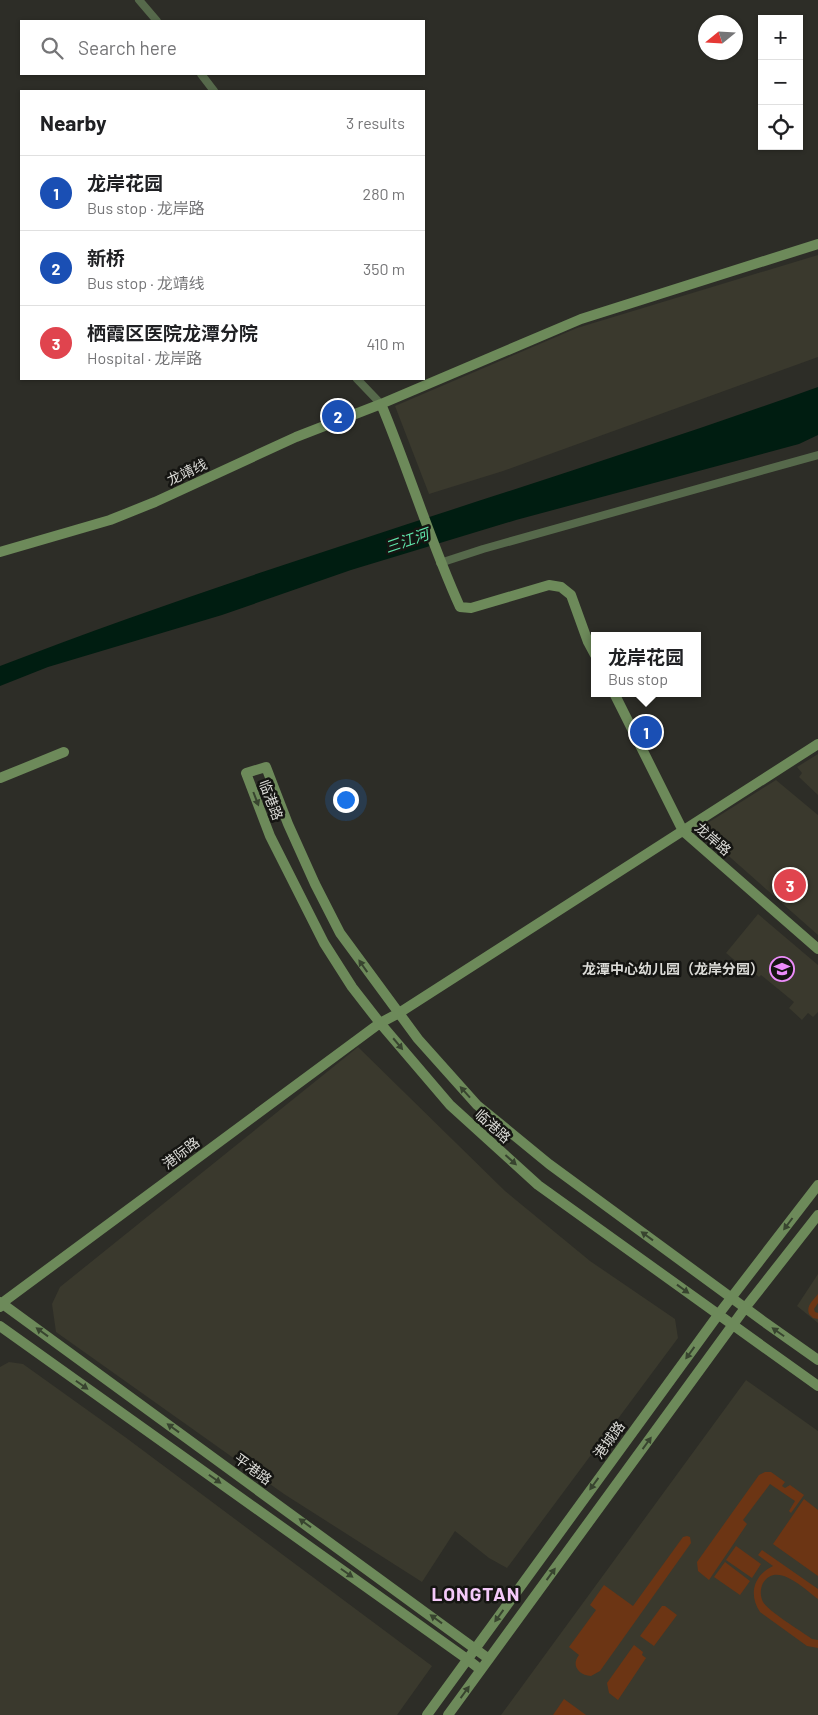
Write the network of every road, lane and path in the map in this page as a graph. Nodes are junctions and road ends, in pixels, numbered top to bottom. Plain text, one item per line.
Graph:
1 (140, 0) edge
2 (156, 20) edge
3 (201, 75) edge
4 (213, 90) edge
5 (818, 244) edge
6 (358, 380) edge
7 (381, 404) junction
8 (818, 455) edge
9 (0, 552) edge
10 (440, 563) junction
11 (591, 648) edge
12 (616, 697) edge
13 (818, 744) edge
14 (64, 752) dead end
15 (0, 778) edge
16 (683, 831) junction
17 (818, 949) edge
18 (399, 1013) junction
19 (380, 1023) junction
20 (818, 1185) edge
21 (818, 1215) edge
22 (731, 1298) junction
23 (1, 1304) edge
24 (745, 1308) junction
25 (718, 1315) junction
26 (0, 1326) edge
27 (734, 1326) junction
28 (818, 1360) edge
29 (818, 1386) edge
30 (475, 1648) junction
31 (467, 1659) junction
32 (489, 1659) junction
33 (481, 1670) junction
34 (427, 1715) edge
35 (448, 1715) edge

1 - 2 street
3 - 4 street
5 - 7 street, 龙靖线
6 - 7 street
7 - 9 street, 龙靖线
7 - 10 street
8 - 10 street
10 - 11 street
12 - 16 street, 龙岸路
13 - 16 street, 港际路
14 - 15 street
16 - 17 street, 龙岸路
16 - 18 street, 港际路
18 - 19 street, 港际路
18 -> 19 street, 临港路
22 -> 18 street, 临港路
19 - 23 street, 港际路
19 -> 25 street, 临港路
20 -> 22 street, 港城路
21 - 24 street
22 - 24 street, 临港路
22 - 25 street, 港城路
30 -> 23 street, 平港路
24 - 27 street
28 -> 24 street, 临港路
25 - 27 street, 临港路
25 -> 30 street, 港城路
26 -> 31 street
27 - 29 street, 临港路
32 -> 27 street
30 - 31 street, 港城路
30 - 32 street, 平港路
31 - 33 street
31 - 34 street, 港城路
32 - 33 street
35 -> 33 street

